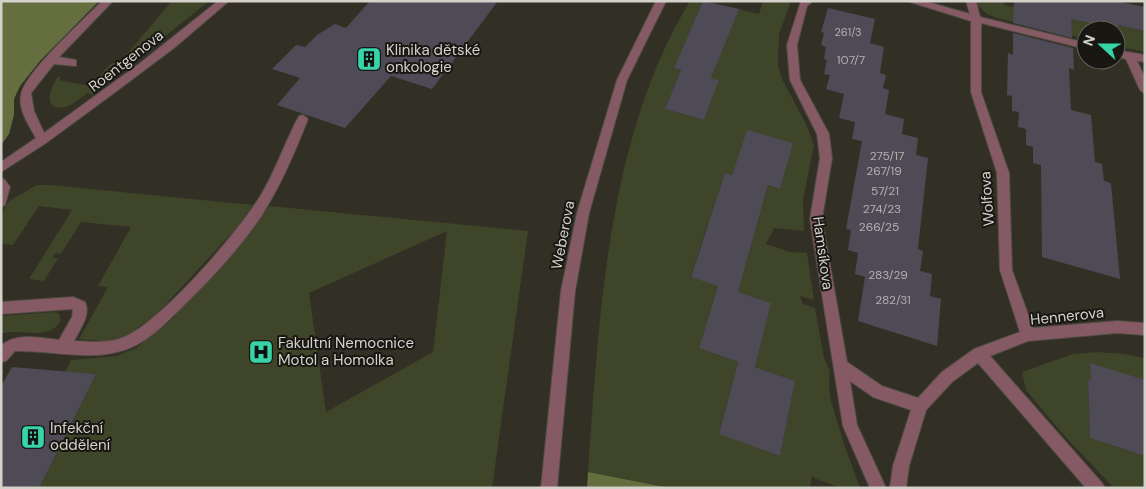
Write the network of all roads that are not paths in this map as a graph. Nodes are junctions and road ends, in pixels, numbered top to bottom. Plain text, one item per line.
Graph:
1 (108, 1) edge
2 (224, 1) edge
3 (661, 1) edge
4 (808, 1) edge
5 (912, 1) edge
6 (971, 1) edge
7 (976, 20) junction
8 (1076, 44) edge
9 (1126, 55) edge
10 (1130, 56) junction
11 (52, 60) junction
12 (1145, 60) edge
13 (72, 63) dead end
14 (1145, 90) edge
15 (303, 119) dead end
16 (42, 140) junction
17 (1, 168) edge
18 (1, 183) edge
19 (1, 202) edge
20 (1, 308) edge
21 (1145, 329) edge
22 (1028, 336) junction
23 (64, 346) junction
24 (979, 354) junction
25 (1, 356) edge
26 (840, 366) junction
27 (920, 406) junction
28 (548, 488) edge
29 (878, 488) edge
30 (898, 488) edge
31 (1097, 488) edge

1 - 11 street
2 - 16 street, Roentgenova
3 - 28 street, Weberova
4 - 26 street, Hamsíkova
5 - 7 street
6 - 7 street, Wolfova
7 - 8 street
7 - 22 street, Wolfova
9 - 10 street
10 - 12 street
10 - 14 street
11 - 13 street
11 - 16 street
15 - 23 street
16 - 17 street, Roentgenova
18 - 19 street
20 - 23 street
21 - 22 street, Hennerova
22 - 24 street, Hennerova
23 - 25 street
24 - 27 street, Hennerova
24 - 31 street
26 - 27 street
26 - 29 street, Hamsíkova
27 - 30 street, Hennerova

